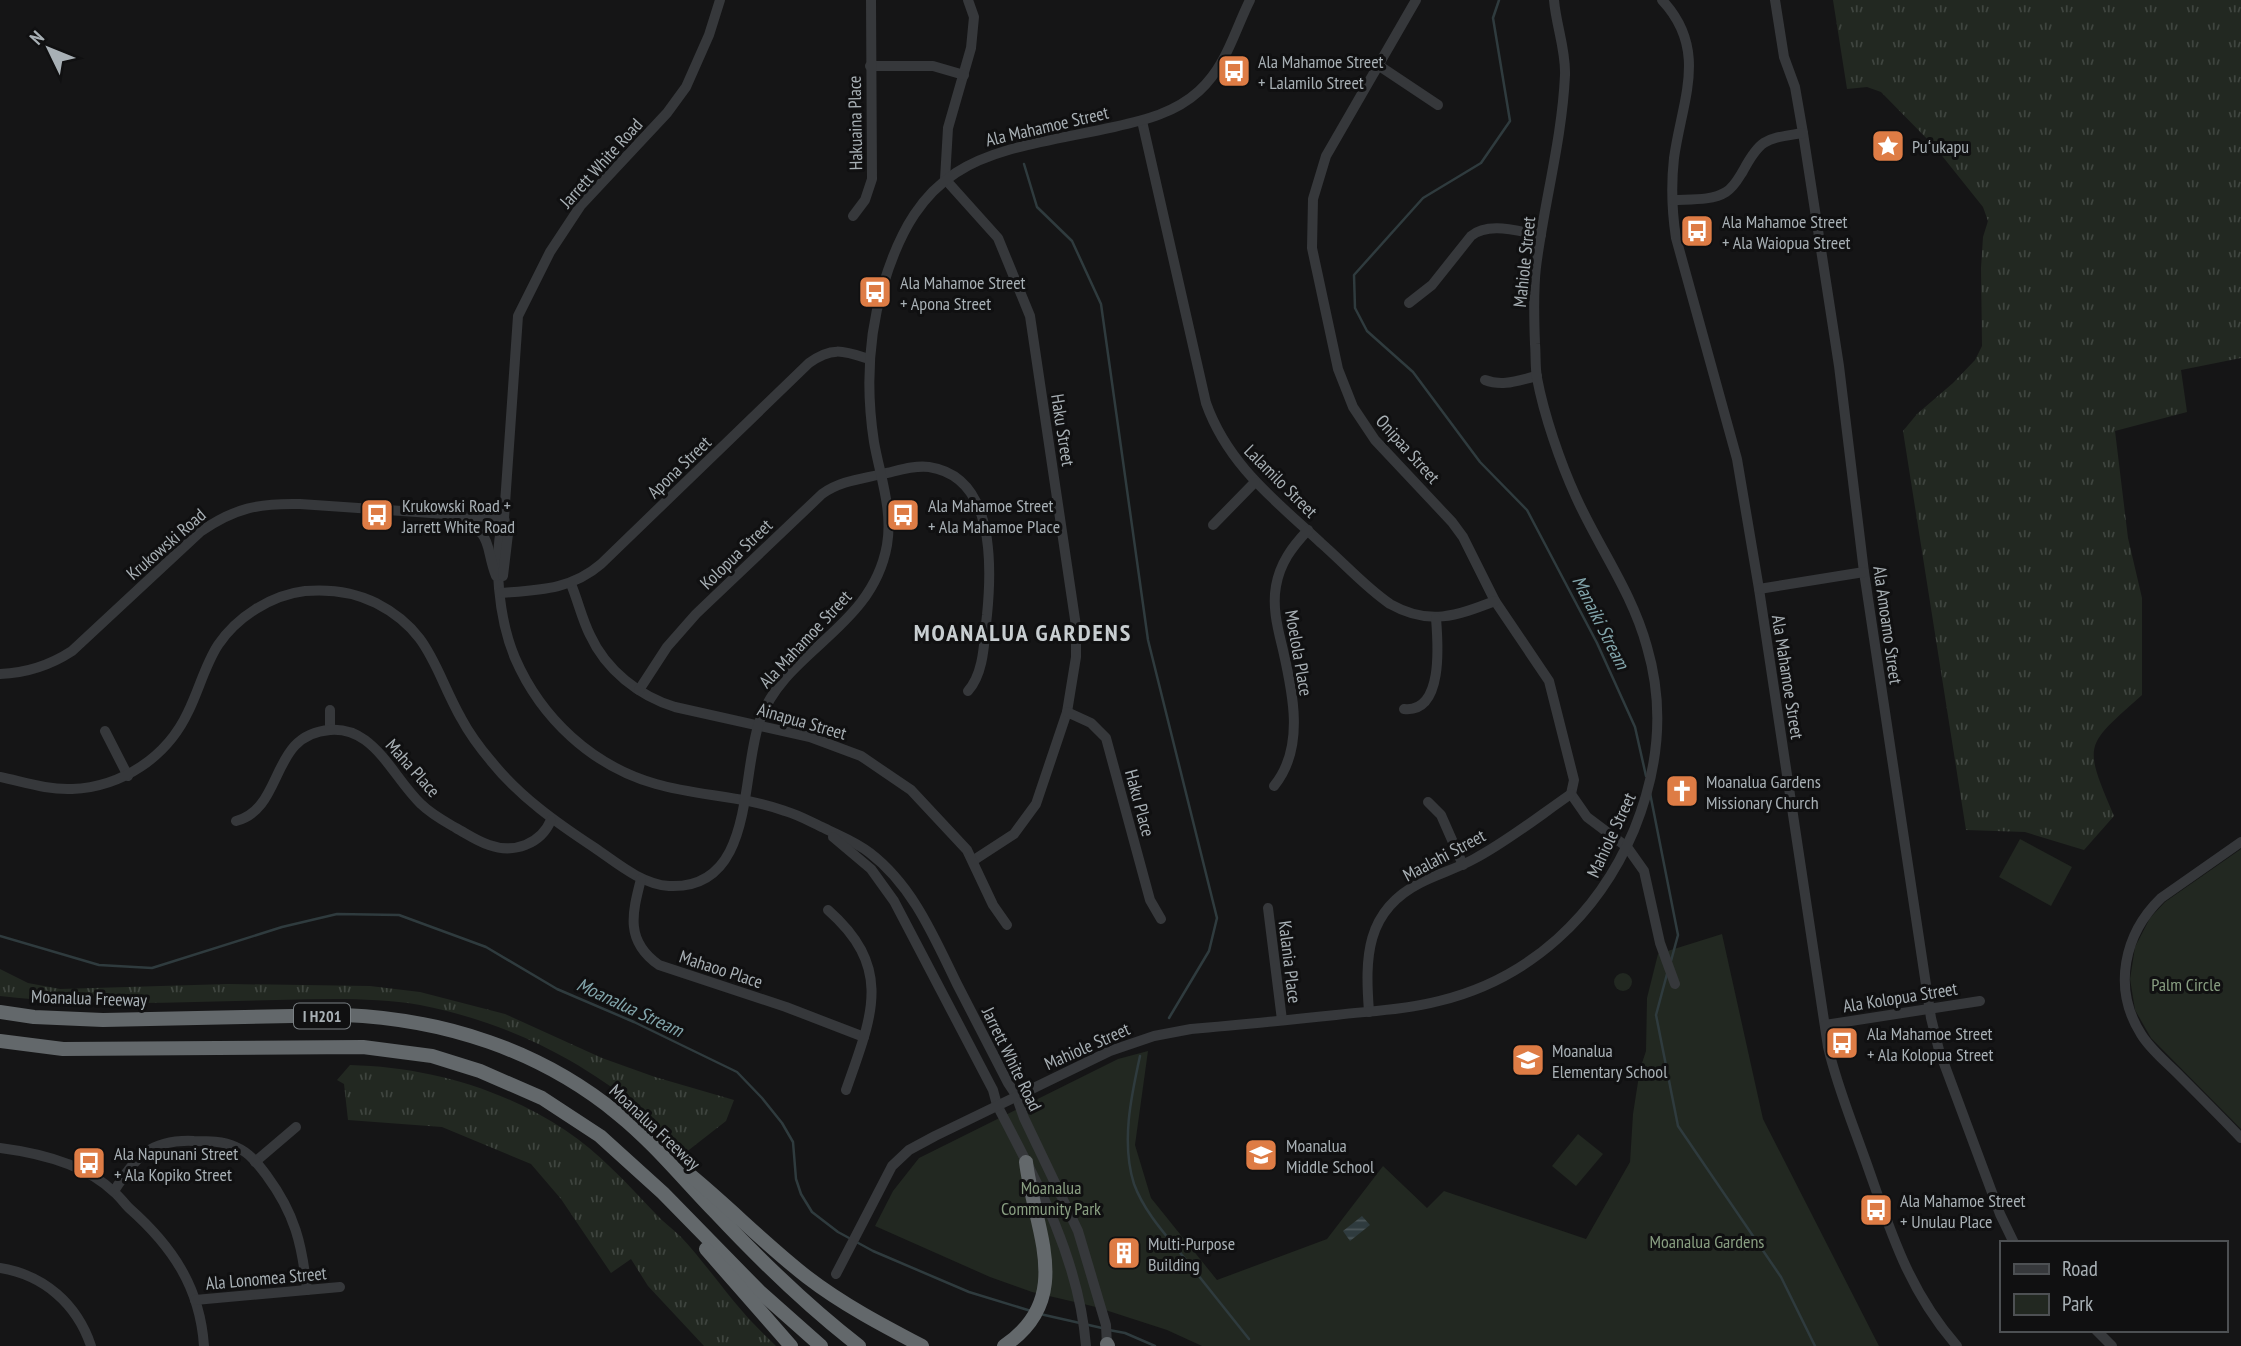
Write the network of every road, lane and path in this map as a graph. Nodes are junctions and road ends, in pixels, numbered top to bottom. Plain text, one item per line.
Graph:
1 (720, 0) edge
2 (871, 0) edge
3 (968, 0) edge
4 (1250, 0) edge
5 (1416, 0) edge
6 (1555, 0) edge
7 (1662, 0) edge
8 (1775, 0) edge
9 (1378, 65) junction
10 (870, 66) junction
11 (964, 75) junction
12 (1438, 105) dead end
13 (1142, 121) junction
14 (1803, 133) junction
15 (945, 179) junction
16 (1673, 200) junction
17 (853, 216) dead end
18 (1541, 235) junction
19 (1409, 303) dead end
20 (869, 359) junction
21 (1537, 376) junction
22 (1485, 380) dead end
23 (881, 475) junction
24 (1255, 482) junction
25 (443, 514) junction
26 (504, 518) junction
27 (1213, 525) dead end
28 (1308, 530) junction
29 (1864, 572) junction
30 (571, 584) junction
31 (1759, 589) junction
32 (500, 591) junction
33 (1495, 601) junction
34 (1436, 618) junction
35 (0, 674) edge
36 (639, 690) junction
37 (968, 691) dead end
38 (1404, 709) dead end
39 (330, 710) dead end
40 (1067, 712) junction
41 (758, 724) junction
42 (330, 730) junction
43 (105, 731) dead end
44 (128, 776) junction
45 (0, 777) edge
46 (1274, 786) dead end
47 (1571, 794) junction
48 (744, 802) junction
49 (1428, 802) dead end
50 (551, 820) junction
51 (236, 821) dead end
52 (824, 829) junction
53 (2241, 842) edge
54 (1627, 847) junction
55 (974, 860) junction
56 (1463, 865) junction
57 (641, 879) junction
58 (1268, 908) dead end
59 (828, 910) dead end
60 (1161, 919) dead end
61 (1007, 925) dead end
62 (1675, 984) dead end
63 (1980, 1001) dead end
64 (1931, 1009) junction
65 (0, 1012) edge
66 (1369, 1012) junction
67 (1282, 1020) junction
68 (1825, 1025) junction
69 (864, 1037) junction
70 (0, 1044) edge
71 (846, 1090) dead end
72 (1016, 1095) junction
73 (997, 1105) junction
74 (621, 1116) junction
75 (296, 1127) dead end
76 (2241, 1138) edge
77 (0, 1148) edge
78 (626, 1159) junction
79 (255, 1162) junction
80 (1026, 1162) junction
81 (114, 1191) junction
82 (2013, 1241) edge
83 (0, 1268) edge
84 (836, 1274) dead end
85 (340, 1287) dead end
86 (307, 1290) junction
87 (195, 1300) junction
88 (842, 1301) junction
89 (2098, 1332) edge
90 (1008, 1343) edge
91 (1107, 1345) edge
92 (90, 1346) edge
93 (204, 1346) edge
94 (791, 1346) edge
95 (821, 1346) edge
96 (859, 1346) edge
97 (901, 1346) edge
98 (922, 1346) edge
99 (1086, 1346) edge
100 (1956, 1346) edge
101 (2112, 1346) edge

1 - 26 street, Jarrett White Road
2 - 10 street, Hakuaina Place
3 - 11 street
4 - 13 street, Ala Mahamoe Street
5 - 9 street, Onipaa Street
6 - 18 street, Mahiole Street
7 - 16 street, Ala Mahamoe Street
8 - 14 street, Ala Amoamo Street
9 - 12 street
9 - 33 street, Onipaa Street
10 - 11 street, Hakuaina Place
10 - 17 street, Hakuaina Place
11 - 15 street
13 - 15 street, Ala Mahamoe Street
13 - 24 street, Lalamilo Street
14 - 16 street
14 - 29 street, Ala Amoamo Street
15 - 20 street, Ala Mahamoe Street
15 - 40 street, Haku Street
16 - 31 street, Ala Mahamoe Street
18 - 19 street
18 - 21 street, Mahiole Street
20 - 23 street, Ala Mahamoe Street
20 - 30 street, Apona Street
21 - 22 street
21 - 54 street, Mahiole Street
23 - 36 street, Kolopua Street
23 - 37 street, Kolopua Street
23 - 41 street, Ala Mahamoe Street
24 - 27 street
24 - 28 street, Lalamilo Street
25 - 26 street, Krukowski Road
25 - 32 street
25 - 35 street, Krukowski Road
26 - 32 street, Jarrett White Road
28 - 34 street, Lalamilo Street
28 - 46 street, Moelola Place
29 - 31 street
29 - 64 street, Ala Amoamo Street
30 - 32 street, Apona Street
30 - 36 street, Ainapua Street
31 - 68 street, Ala Mahamoe Street
32 - 48 street, Jarrett White Road
33 - 34 street, Lalamilo Street
33 - 47 street, Onipaa Street
34 - 38 street
36 - 41 street, Ainapua Street
39 - 42 street
40 - 55 street, Haku Street
40 - 60 street, Haku Place
41 - 48 street, Ala Mahamoe Street
41 - 55 street, Ainapua Street
42 - 50 street, Maha Place
42 - 51 street
43 - 44 street
44 - 45 street, Ala Mahamoe Street
44 - 50 street, Ala Mahamoe Street
47 - 54 street
47 - 56 street, Maalahi Street
48 - 52 street, Jarrett White Road
48 - 57 street, Ala Mahamoe Street
49 - 56 street
50 - 57 street, Ala Mahamoe Street
52 - 72 street, Jarrett White Road
52 - 73 street, Jarrett White Road
53 - 76 street
54 - 62 street
54 - 66 street, Mahiole Street
55 - 61 street, Ainapua Street
56 - 66 street, Maalahi Street
57 - 69 street, Mahaoo Place
58 - 67 street, Kalania Place
59 - 69 street
63 - 64 street, Ala Kolopua Street
64 - 68 street, Ala Kolopua Street
64 - 82 street, Ala Amoamo Street
65 - 74 highway, Moanalua Freeway / I H201
66 - 67 street, Mahiole Street
67 - 72 street, Mahiole Street
68 - 100 street, Ala Mahamoe Street
69 - 71 street
70 - 78 highway, I H201
72 - 73 street, Mahiole Street
72 - 91 street, Jarrett White Road
73 - 80 street, Jarrett White Road
73 - 84 street, Mahiole Street
74 - 88 highway
74 - 96 highway, Moanalua Freeway / I H201
75 - 79 street
77 - 81 street
78 - 94 highway
78 - 95 highway, I H201
79 - 81 street
79 - 86 street
80 - 90 highway
80 - 99 street, Jarrett White Road
81 - 87 street
83 - 92 street
85 - 86 street, Ala Lonomea Street
86 - 87 street, Ala Lonomea Street
87 - 93 street
88 - 97 highway
88 - 98 highway
89 - 101 street

